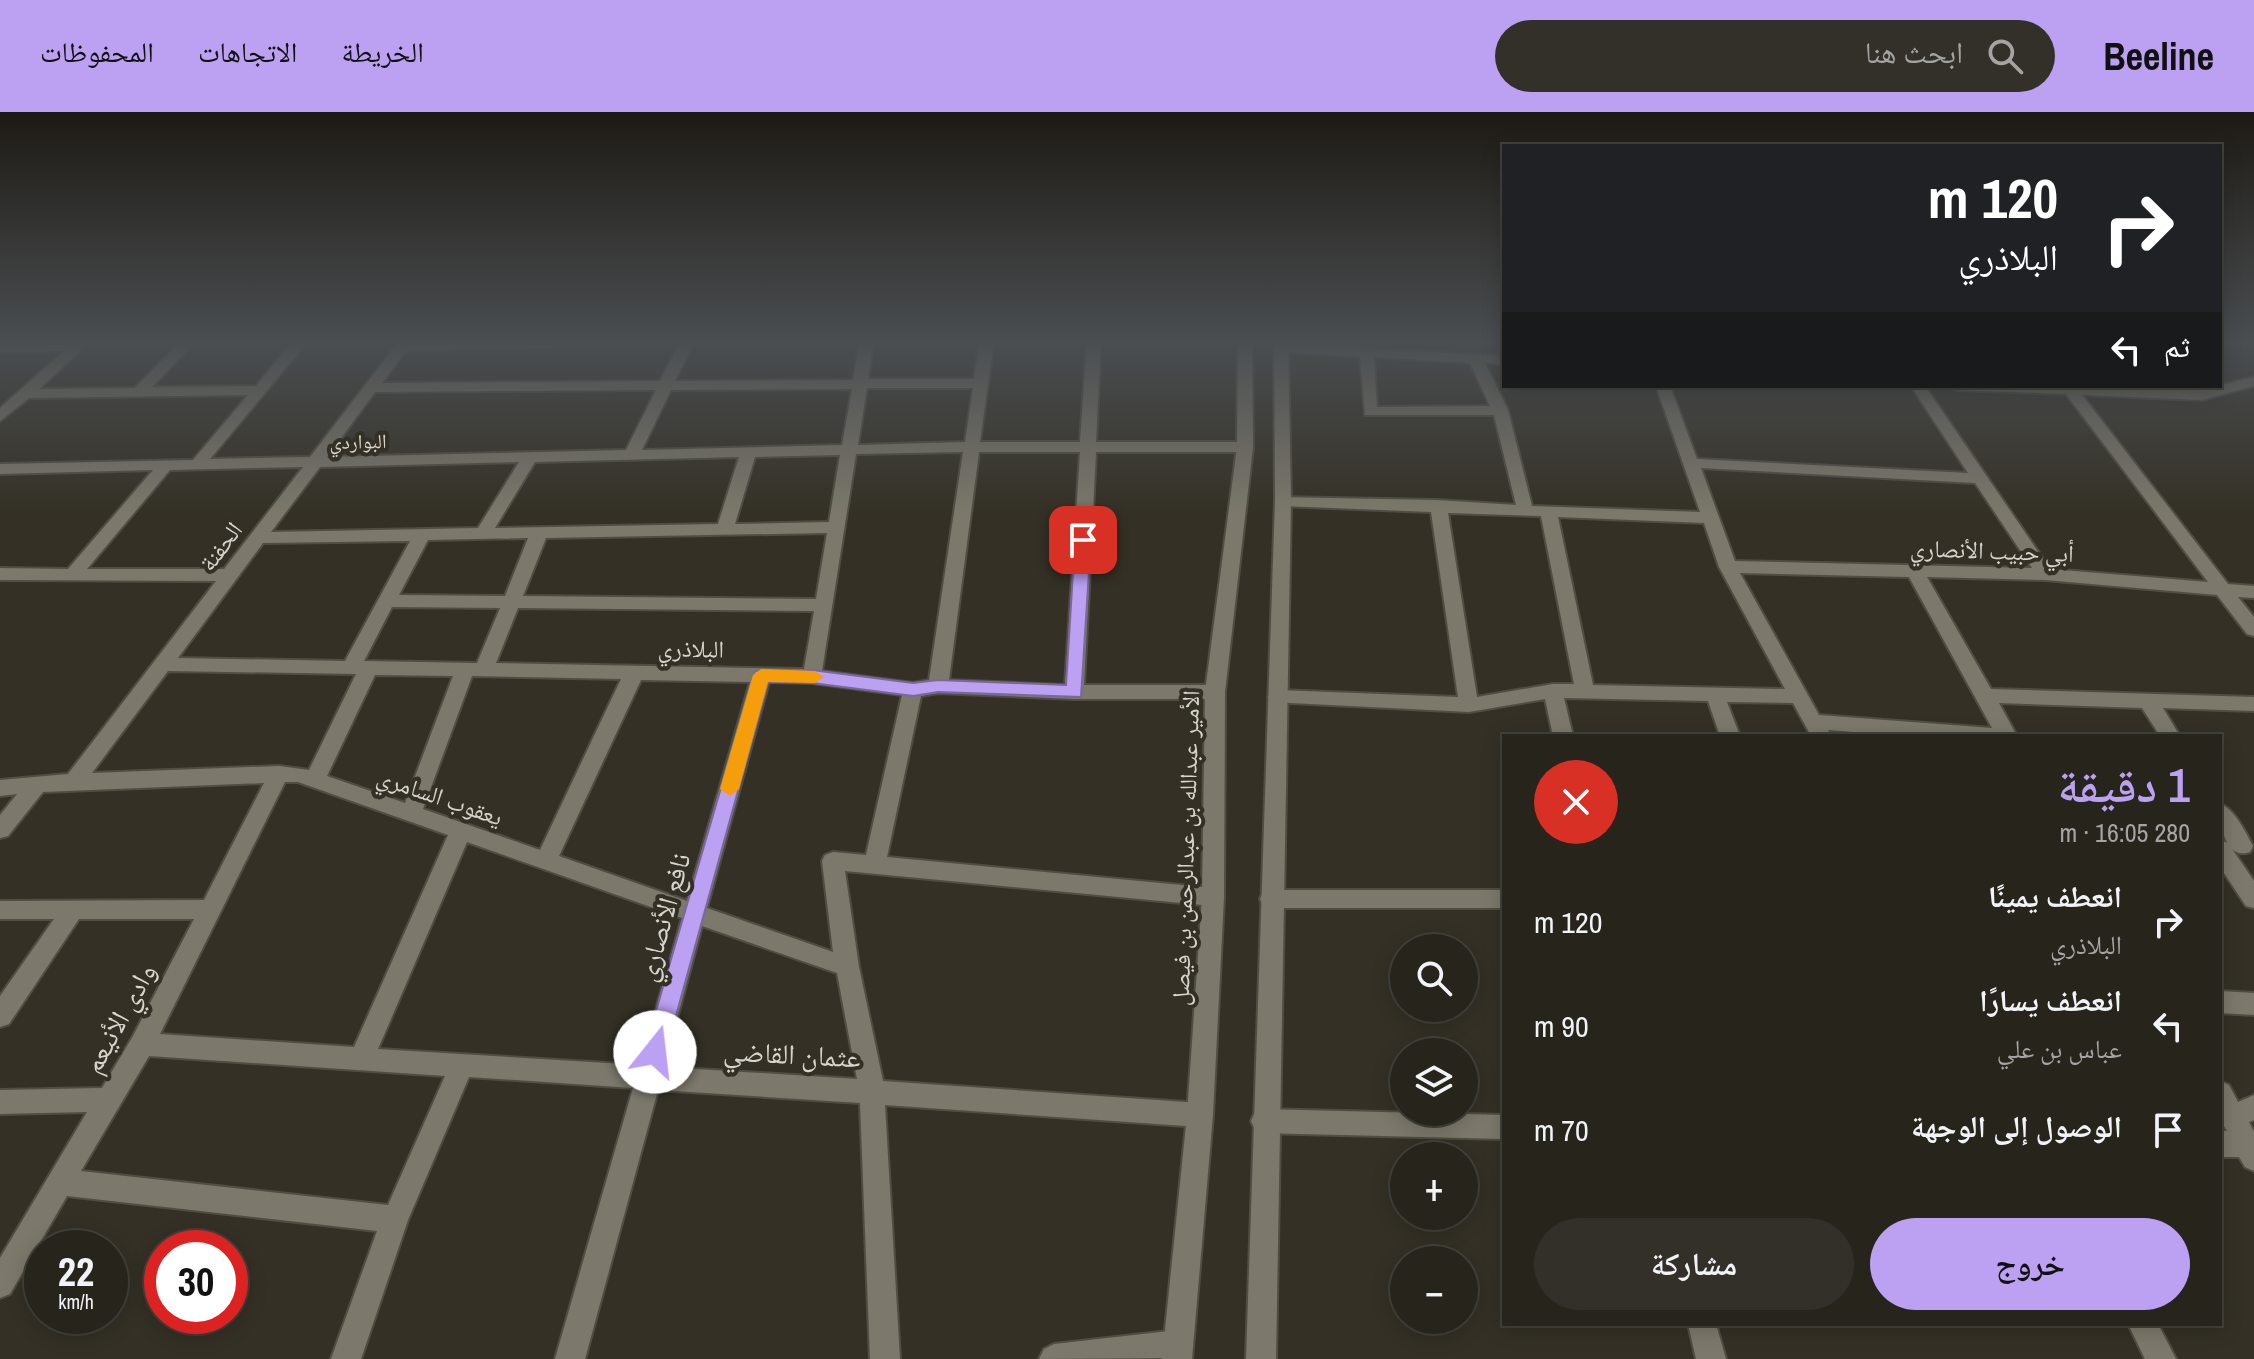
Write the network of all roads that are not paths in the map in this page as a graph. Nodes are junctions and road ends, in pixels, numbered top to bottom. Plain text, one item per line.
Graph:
1 (19, 398) edge
2 (252, 398) edge
3 (363, 398) edge
4 (659, 398) edge
5 (858, 398) edge
6 (978, 398) edge
7 (1091, 398) edge
8 (1245, 398) edge
9 (1282, 398) edge
10 (1369, 398) edge
11 (1494, 398) edge
12 (1667, 398) edge
13 (1926, 398) edge
14 (2077, 398) edge
15 (1500, 410) junction
16 (1, 414) edge
17 (970, 447) junction
18 (1245, 447) junction
19 (1088, 449) junction
20 (849, 450) junction
21 (748, 452) junction
22 (631, 455) junction
23 (530, 457) junction
24 (315, 462) junction
25 (1691, 463) junction
26 (166, 465) junction
27 (197, 465) junction
28 (0, 469) edge
29 (1980, 478) junction
30 (1283, 501) junction
31 (1438, 505) junction
32 (1525, 509) junction
33 (1548, 510) junction
34 (1711, 518) junction
35 (836, 527) junction
36 (725, 529) junction
37 (539, 533) junction
38 (483, 534) junction
39 (422, 535) junction
40 (258, 538) junction
41 (1728, 567) junction
42 (1915, 571) junction
43 (0, 574) edge
44 (73, 574) junction
45 (2045, 574) junction
46 (231, 575) junction
47 (2220, 589) junction
48 (2254, 592) edge
49 (387, 601) junction
50 (511, 602) junction
51 (823, 605) junction
52 (2254, 630) edge
53 (164, 664) junction
54 (360, 667) junction
55 (474, 670) junction
56 (634, 673) junction
57 (761, 675) junction
58 (812, 676) junction
59 (938, 686) junction
60 (913, 690) junction
61 (1553, 691) junction
62 (1074, 692) junction
63 (1215, 692) junction
64 (1585, 692) junction
65 (1715, 694) junction
66 (1799, 696) junction
67 (1985, 696) junction
68 (1278, 697) junction
69 (2148, 701) junction
70 (2254, 704) edge
71 (1469, 705) junction
72 (1817, 729) edge
73 (1563, 734) edge
74 (1729, 734) edge
75 (1953, 734) edge
76 (2006, 734) edge
77 (2169, 734) edge
78 (279, 774) junction
79 (315, 779) junction
80 (74, 781) junction
81 (36, 786) junction
82 (0, 788) edge
83 (411, 814) junction
84 (2222, 817) edge
85 (0, 830) edge
86 (461, 831) junction
87 (2234, 846) edge
88 (546, 861) junction
89 (875, 864) junction
90 (1213, 897) junction
91 (1271, 899) junction
92 (1502, 899) edge
93 (2254, 899) edge
94 (211, 909) junction
95 (0, 910) edge
96 (73, 910) junction
97 (695, 913) junction
98 (847, 967) junction
99 (2222, 1002) edge
100 (2254, 1004) edge
101 (0, 1016) edge
102 (142, 1044) junction
103 (361, 1060) junction
104 (461, 1067) junction
105 (647, 1080) junction
106 (872, 1090) junction
107 (2222, 1095) edge
108 (109, 1100) junction
109 (0, 1102) edge
110 (2243, 1112) edge
111 (1200, 1115) junction
112 (1264, 1121) junction
113 (1502, 1127) edge
114 (2222, 1144) edge
115 (2250, 1151) edge
116 (60, 1182) junction
117 (395, 1219) junction
118 (1, 1278) edge
119 (1703, 1326) edge
120 (2143, 1326) edge
121 (1178, 1351) edge
122 (346, 1359) edge
123 (570, 1359) edge
124 (885, 1359) edge
125 (1054, 1359) edge
126 (1261, 1359) edge
127 (1711, 1359) edge
128 (2161, 1359) edge

1 - 16 street
2 - 27 street
3 - 24 street, الحفنة
4 - 22 street
5 - 20 street
6 - 17 street
7 - 19 street
8 - 18 street, الأمير عبدالله بن عبدالرحمن بن فيصل
9 - 30 street
10 - 15 street
11 - 15 street
12 - 25 street
13 - 29 street
14 - 47 street
15 - 32 street
17 - 19 street, البواردي
17 - 20 street, البواردي
17 - 59 street
18 - 19 street, البواردي
18 - 63 street, الأمير عبدالله بن عبدالرحمن بن فيصل
19 - 62 street
20 - 21 street, البواردي
20 - 35 street
21 - 22 street, البواردي
21 - 36 street
22 - 23 street, البواردي
23 - 24 street, البواردي
23 - 38 street
24 - 27 street, البواردي
24 - 40 street, الحفنة
25 - 29 street
25 - 34 street
26 - 27 street, البواردي
26 - 28 street, البواردي
26 - 44 street
29 - 45 street
30 - 31 street
30 - 68 street
31 - 32 street
31 - 71 street
32 - 33 street
33 - 34 street
33 - 64 street
34 - 41 street
35 - 36 street
35 - 51 street
36 - 37 street
37 - 38 street
37 - 50 street
38 - 39 street
39 - 40 street
39 - 49 street
40 - 46 street, الحفنة
41 - 42 street, أبي حبيب الأنصاري
41 - 66 street
42 - 45 street, أبي حبيب الأنصاري
42 - 67 street
43 - 44 street
44 - 46 street
45 - 47 street, أبي حبيب الأنصاري
46 - 53 street, الحفنة
47 - 48 street, أبي حبيب الأنصاري
47 - 52 street
49 - 50 street
49 - 54 street
50 - 51 street
50 - 55 street
51 - 58 street
53 - 54 street, البلاذري
53 - 80 street, الحفنة
54 - 55 street, البلاذري
54 - 79 street
55 - 56 street, البلاذري
55 - 83 street
56 - 57 street, البلاذري
56 - 88 street
57 - 58 street, البلاذري
57 - 97 street, نافع الأنصاري
58 - 60 street, البلاذري
59 - 60 street, البلاذري
59 - 62 street, البلاذري
60 - 89 street
61 - 64 street
61 - 71 street
61 - 73 street
62 - 63 street, البلاذري
63 - 90 street, الأمير عبدالله بن عبدالرحمن بن فيصل
64 - 65 street
65 - 66 street
65 - 74 street
66 - 72 street
67 - 69 street
67 - 76 street
68 - 71 street
68 - 91 street
69 - 70 street
69 - 77 street
72 - 75 street
78 - 79 street, يعقوب السامري
78 - 80 street, يعقوب السامري
78 - 94 street, وادي الأنيعم
79 - 83 street, يعقوب السامري
80 - 81 street, يعقوب السامري
81 - 82 street, يعقوب السامري
81 - 85 street
83 - 86 street, يعقوب السامري
84 - 87 street
86 - 88 street, يعقوب السامري
86 - 103 street
87 - 93 street
88 - 97 street, يعقوب السامري
89 - 90 street
89 - 98 street
90 - 111 street, الأمير عبدالله بن عبدالرحمن بن فيصل
91 - 92 street
91 - 112 street
94 - 96 street
94 - 102 street, وادي الأنيعم
95 - 96 street
96 - 101 street
97 - 98 street, يعقوب السامري
97 - 105 street, نافع الأنصاري
98 - 106 street
99 - 100 street
102 - 103 street, عثمان القاضي
102 - 108 street, وادي الأنيعم
103 - 104 street, عثمان القاضي
104 - 105 street, عثمان القاضي
104 - 117 street
105 - 106 street, عثمان القاضي
105 - 123 street, نافع الأنصاري
106 - 111 street, عثمان القاضي
106 - 124 street
107 - 110 street
108 - 109 street
108 - 116 street, وادي الأنيعم
110 - 115 street
111 - 121 street, الأمير عبدالله بن عبدالرحمن بن فيصل
112 - 113 street
112 - 126 street
114 - 115 street
116 - 117 street
116 - 118 street, وادي الأنيعم
117 - 122 street
119 - 127 street
120 - 128 street
121 - 125 street

